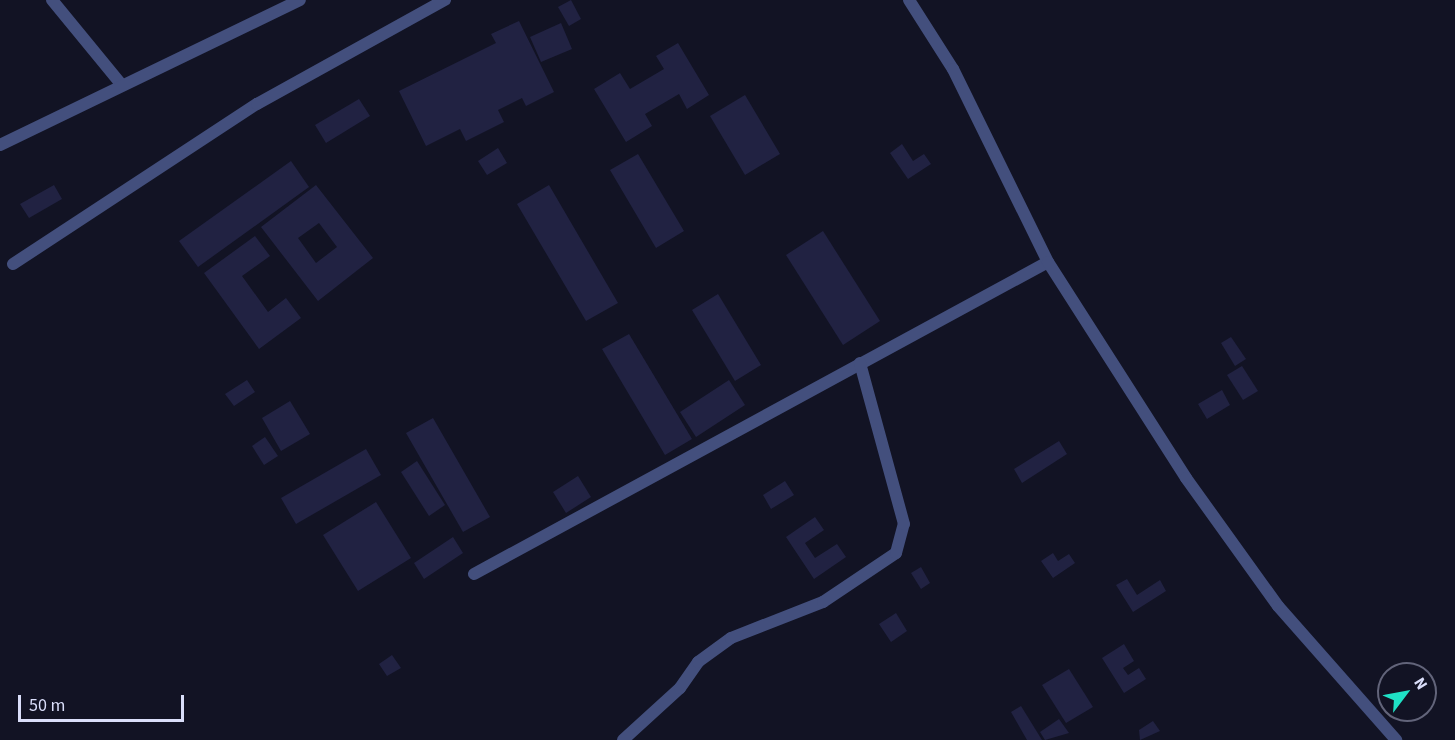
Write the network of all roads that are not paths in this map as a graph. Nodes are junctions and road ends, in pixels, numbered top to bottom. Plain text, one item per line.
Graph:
1 (52, 0) edge
2 (300, 0) edge
3 (445, 0) edge
4 (909, 0) edge
5 (121, 84) junction
6 (0, 145) edge
7 (1048, 262) junction
8 (13, 264) dead end
9 (860, 363) junction
10 (474, 574) dead end
11 (623, 740) edge
12 (1396, 740) edge

1 - 5 street
2 - 5 street
3 - 8 street
4 - 7 street
5 - 6 street
7 - 9 street
7 - 12 street
9 - 10 street
9 - 11 street

